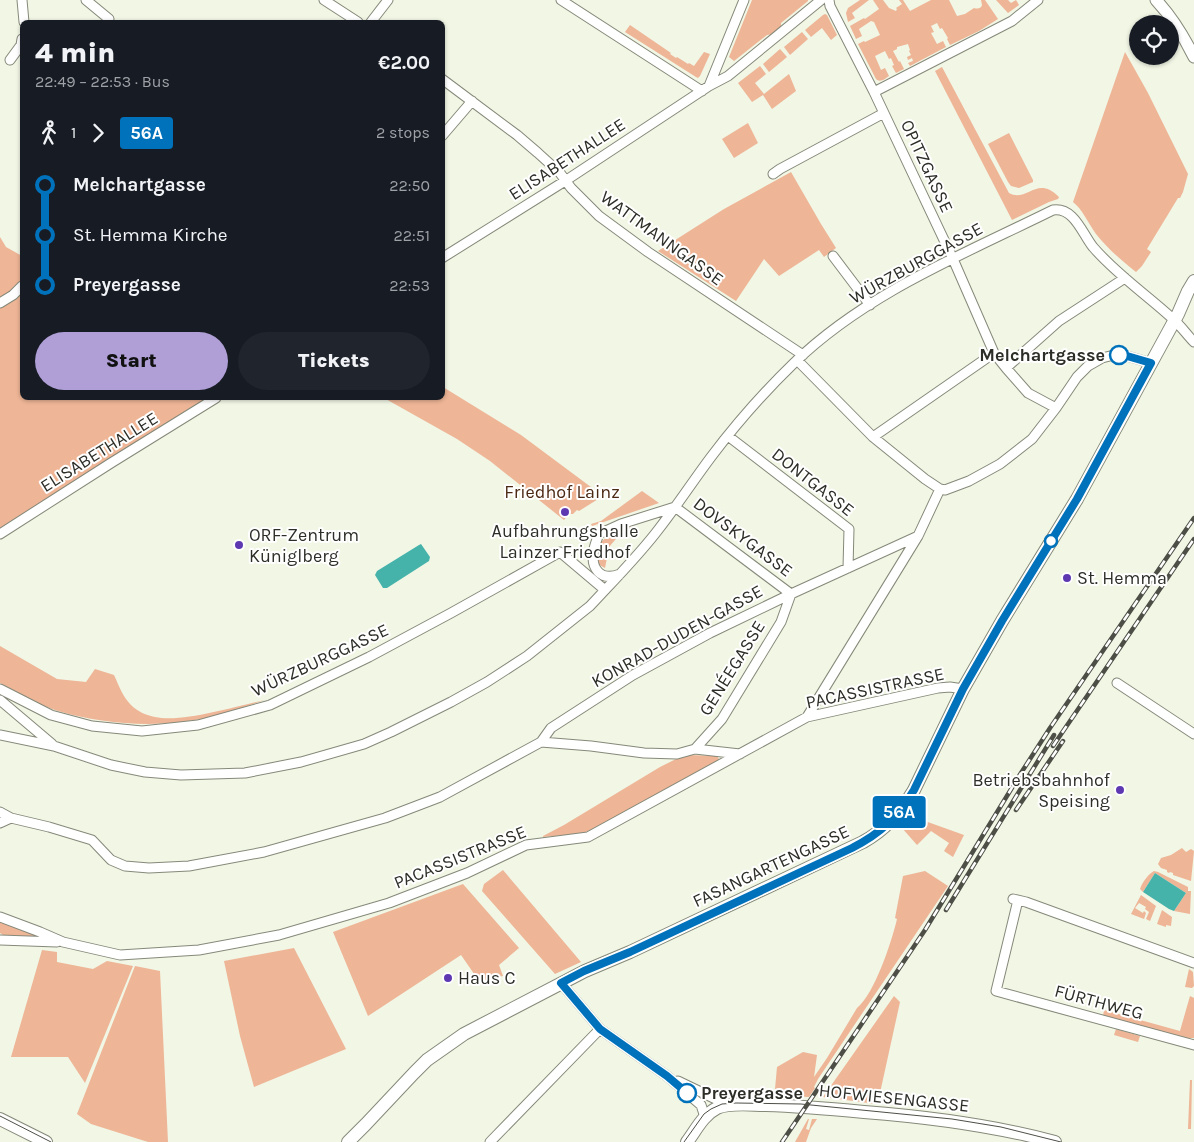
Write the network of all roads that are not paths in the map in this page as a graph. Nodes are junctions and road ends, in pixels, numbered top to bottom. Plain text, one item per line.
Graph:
1 (22, 0) edge
2 (86, 0) edge
3 (324, 0) edge
4 (388, 0) edge
5 (561, 0) edge
6 (744, 0) edge
7 (821, 0) edge
8 (828, 0) edge
9 (1038, 0) edge
10 (1159, 1) edge
11 (24, 20) edge
12 (109, 20) dead end
13 (355, 20) edge
14 (373, 20) edge
15 (20, 47) edge
16 (1194, 57) edge
17 (10, 60) dead end
18 (445, 81) edge
19 (706, 89) junction
20 (874, 92) junction
21 (472, 101) junction
22 (884, 113) junction
23 (445, 132) edge
24 (773, 174) dead end
25 (565, 180) junction
26 (445, 256) edge
27 (833, 256) dead end
28 (953, 259) junction
29 (1125, 278) junction
30 (1194, 281) edge
31 (20, 288) edge
32 (0, 303) edge
33 (870, 305) junction
34 (1174, 321) junction
35 (1194, 342) edge
36 (994, 353) junction
37 (800, 357) junction
38 (1151, 363) junction
39 (1006, 368) junction
40 (213, 400) edge
41 (1056, 408) junction
42 (728, 436) junction
43 (873, 437) junction
44 (940, 489) junction
45 (675, 507) junction
46 (0, 534) edge
47 (918, 536) junction
48 (848, 568) junction
49 (620, 574) junction
50 (605, 590) junction
51 (791, 594) junction
52 (1117, 682) dead end
53 (963, 689) junction
54 (0, 690) edge
55 (0, 700) edge
56 (807, 718) junction
57 (1194, 734) edge
58 (0, 735) edge
59 (542, 742) junction
60 (54, 746) junction
61 (696, 749) junction
62 (741, 754) junction
63 (0, 812) edge
64 (11, 818) junction
65 (0, 823) edge
66 (0, 917) edge
67 (0, 940) edge
68 (63, 942) junction
69 (1194, 963) edge
70 (561, 983) junction
71 (600, 1029) junction
72 (1194, 1045) edge
73 (667, 1076) junction
74 (728, 1105) junction
75 (705, 1117) junction
76 (0, 1119) edge
77 (46, 1142) edge
78 (348, 1142) edge
79 (490, 1142) edge
80 (687, 1142) edge
81 (1055, 1142) edge

1 - 11 street
2 - 12 street
3 - 13 street
4 - 14 street
5 - 19 street
6 - 19 street
7 - 19 street, ELISABETHALLEE
8 - 20 street, OPITZGASSE
9 - 20 street
10 - 16 street
15 - 17 street
18 - 21 street, WATTMANNGASSE
19 - 25 street, ELISABETHALLEE
20 - 22 street, OPITZGASSE
21 - 23 street
21 - 25 street, WATTMANNGASSE
22 - 24 street
22 - 28 street, OPITZGASSE
25 - 26 street, ELISABETHALLEE
25 - 37 street, WATTMANNGASSE
27 - 33 street
28 - 29 street, WÜRZBURGGASSE
28 - 33 street, WÜRZBURGGASSE
28 - 36 street, OPITZGASSE
29 - 34 street, WÜRZBURGGASSE
29 - 39 street
30 - 34 main road, FASANGARTENGASSE
31 - 32 street
33 - 37 street, WÜRZBURGGASSE
34 - 35 street, WÜRZBURGGASSE
34 - 38 main road, FASANGARTENGASSE
36 - 39 street, OPITZGASSE
36 - 43 street
37 - 42 street, WÜRZBURGGASSE
37 - 43 street, WATTMANNGASSE
38 - 41 street
38 - 53 main road, FASANGARTENGASSE
39 - 41 street, OPITZGASSE
40 - 46 street, ELISABETHALLEE
41 - 44 street
42 - 45 street, WÜRZBURGGASSE
42 - 48 street, DONTGASSE
43 - 44 street, WATTMANNGASSE
44 - 47 street
45 - 49 street, WÜRZBURGGASSE
45 - 49 street
45 - 51 street, DOVSKYGASSE
47 - 48 street, KONRAD-DUDEN-GASSE
47 - 56 street
48 - 51 street, KONRAD-DUDEN-GASSE
49 - 50 street
50 - 54 street, WÜRZBURGGASSE
50 - 60 street
51 - 59 street, KONRAD-DUDEN-GASSE
51 - 61 street, GENÉEGASSE
52 - 57 street
53 - 56 street, PACASSISTRASSE
53 - 70 main road, FASANGARTENGASSE
55 - 60 street
56 - 62 street, PACASSISTRASSE
58 - 60 street
59 - 61 street
59 - 64 street, KONRAD-DUDEN-GASSE
61 - 62 street
62 - 68 street, PACASSISTRASSE
63 - 64 street, KONRAD-DUDEN-GASSE
64 - 65 street
66 - 68 street, PACASSISTRASSE
67 - 68 street, PACASSISTRASSE
69 - 72 street, FÜRTHWEG
70 - 71 street, HOFWIESENGASSE
70 - 78 main road, FASANGARTENGASSE
71 - 73 street, HOFWIESENGASSE
71 - 79 street
73 - 74 street, HOFWIESENGASSE
73 - 75 street, HOFWIESENGASSE
74 - 75 main road, HOFWIESENGASSE
74 - 81 main road, HOFWIESENGASSE
75 - 80 main road
76 - 77 main road

